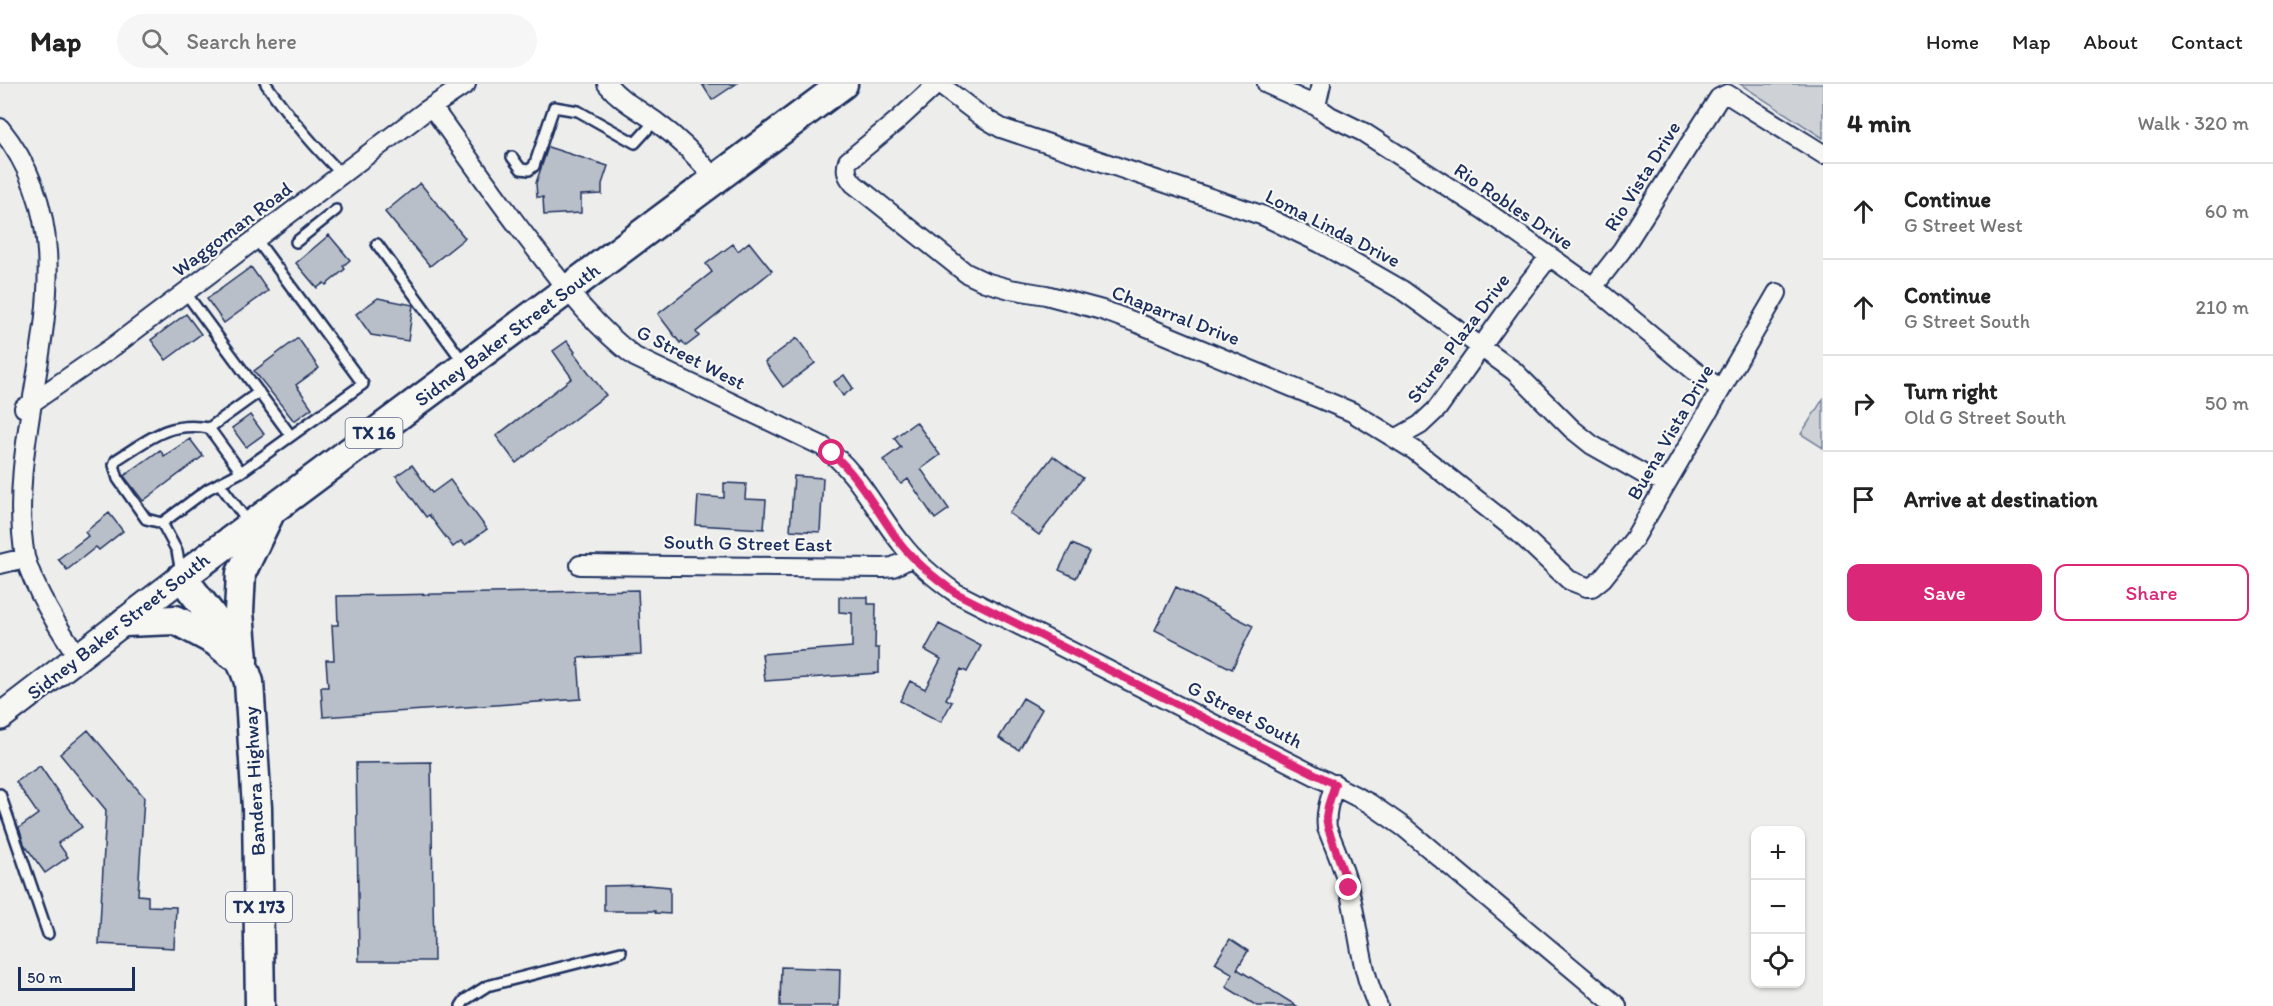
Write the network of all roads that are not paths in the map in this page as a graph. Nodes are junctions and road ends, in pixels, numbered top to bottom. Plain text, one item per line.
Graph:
1 (266, 84) edge
2 (466, 84) edge
3 (607, 84) edge
4 (938, 84) edge
5 (1267, 84) edge
6 (1321, 84) edge
7 (838, 86) edge
8 (1316, 106) junction
9 (432, 107) junction
10 (655, 121) junction
11 (0, 128) edge
12 (1823, 154) edge
13 (512, 157) dead end
14 (342, 174) junction
15 (715, 180) junction
16 (336, 210) dead end
17 (256, 239) junction
18 (296, 242) dead end
19 (377, 243) dead end
20 (1549, 256) junction
21 (1593, 287) junction
22 (568, 291) junction
23 (185, 292) junction
24 (1777, 293) dead end
25 (1481, 347) junction
26 (466, 364) junction
27 (1721, 388) junction
28 (259, 392) junction
29 (24, 408) junction
30 (209, 428) junction
31 (291, 436) junction
32 (1397, 438) junction
33 (241, 472) junction
34 (1667, 482) junction
35 (219, 483) junction
36 (260, 523) junction
37 (162, 524) junction
38 (913, 557) junction
39 (25, 558) junction
40 (0, 564) edge
41 (580, 565) dead end
42 (182, 577) junction
43 (1592, 587) joint
44 (125, 622) junction
45 (79, 658) junction
46 (244, 665) junction
47 (0, 717) edge
48 (1335, 784) junction
49 (0, 796) edge
50 (48, 934) dead end
51 (621, 952) dead end
52 (260, 1006) edge
53 (461, 1006) edge
54 (1378, 1006) edge
55 (1617, 1006) edge

1 - 14 lane
2 - 9 street, Waggoman Road
3 - 10 street
4 - 25 street, Loma Linda Drive
4 - 32 street, Chaparral Drive
5 - 8 street, Rio Robles Drive
6 - 8 street
7 - 15 main road, Sidney Baker Street South / TX 16
8 - 20 street, Rio Robles Drive
9 - 14 street, Waggoman Road
9 - 22 street, G Street West
10 - 13 lane
10 - 15 street
11 - 29 street
12 - 21 street, Rio Vista Drive
14 - 17 street, Waggoman Road
15 - 22 main road, Sidney Baker Street South / TX 16
16 - 18 lane
17 - 23 street, Waggoman Road
17 - 31 lane
19 - 26 lane
20 - 21 street, Rio Robles Drive
20 - 25 street, Stures Plaza Drive
21 - 27 street, Rio Robles Drive
22 - 26 main road, Sidney Baker Street South / TX 16
22 - 38 street, G Street West
23 - 28 lane
23 - 29 street, Waggoman Road
24 - 27 street, Buena Vista Drive
25 - 32 street, Stures Plaza Drive
25 - 34 street, Loma Linda Drive
26 - 36 main road, Sidney Baker Street South / TX 16
27 - 34 street, Buena Vista Drive
28 - 30 lane
28 - 31 lane
29 - 39 street
30 - 33 lane
30 - 37 lane
31 - 33 lane
32 - 43 street, Chaparral Drive
33 - 35 lane
34 - 43 street, Buena Vista Drive
35 - 36 lane
35 - 37 lane
36 - 42 main road, Sidney Baker Street South / TX 16
36 - 46 main road
37 - 42 lane
38 - 41 street, South G Street East
38 - 48 street, G Street South
39 - 40 street
39 - 45 street
42 - 44 main road, Sidney Baker Street South / TX 16
42 - 46 main road, Bandera Highway / TX 173
44 - 45 main road, Sidney Baker Street South / TX 16
44 - 46 main road
45 - 47 main road, Sidney Baker Street South / TX 16
46 - 52 main road, Bandera Highway / TX 173
48 - 54 street
48 - 55 street, G Street South
49 - 50 lane
51 - 53 lane

